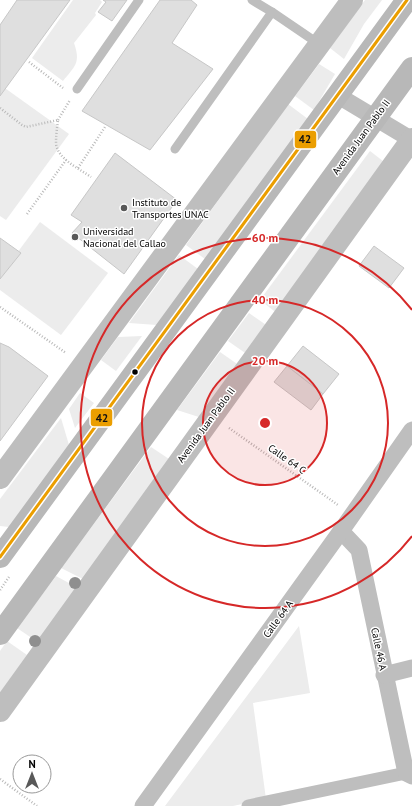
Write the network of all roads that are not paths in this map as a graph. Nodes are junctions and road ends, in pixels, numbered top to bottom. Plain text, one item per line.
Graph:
1 (139, 0) edge
2 (252, 0) edge
3 (352, 0) edge
4 (406, 0) edge
5 (272, 12) junction
6 (319, 44) junction
7 (412, 68) edge
8 (75, 92) road end
9 (338, 94) junction
10 (375, 117) junction
11 (412, 140) edge
12 (174, 149) dead end
13 (412, 430) edge
14 (0, 478) edge
15 (342, 531) junction
16 (0, 557) edge
17 (0, 634) edge
18 (412, 668) edge
19 (384, 675) junction
20 (0, 711) edge
21 (409, 775) edge
22 (143, 806) edge
23 (248, 806) edge

1 - 8 lane
2 - 5 lane
3 - 6 street
4 - 9 main road
5 - 6 lane
5 - 12 lane
6 - 14 street
7 - 10 main road, Avenida Juan Pablo II
9 - 10 street
9 - 16 main road
10 - 11 street
10 - 17 main road, Avenida Juan Pablo II
11 - 20 street, Avenida Juan Pablo II
13 - 15 street, Calle 64 A
15 - 19 street, Calle 46 A
15 - 22 street, Calle 64 A
18 - 19 street
19 - 21 street, Calle 46 A
21 - 23 street

